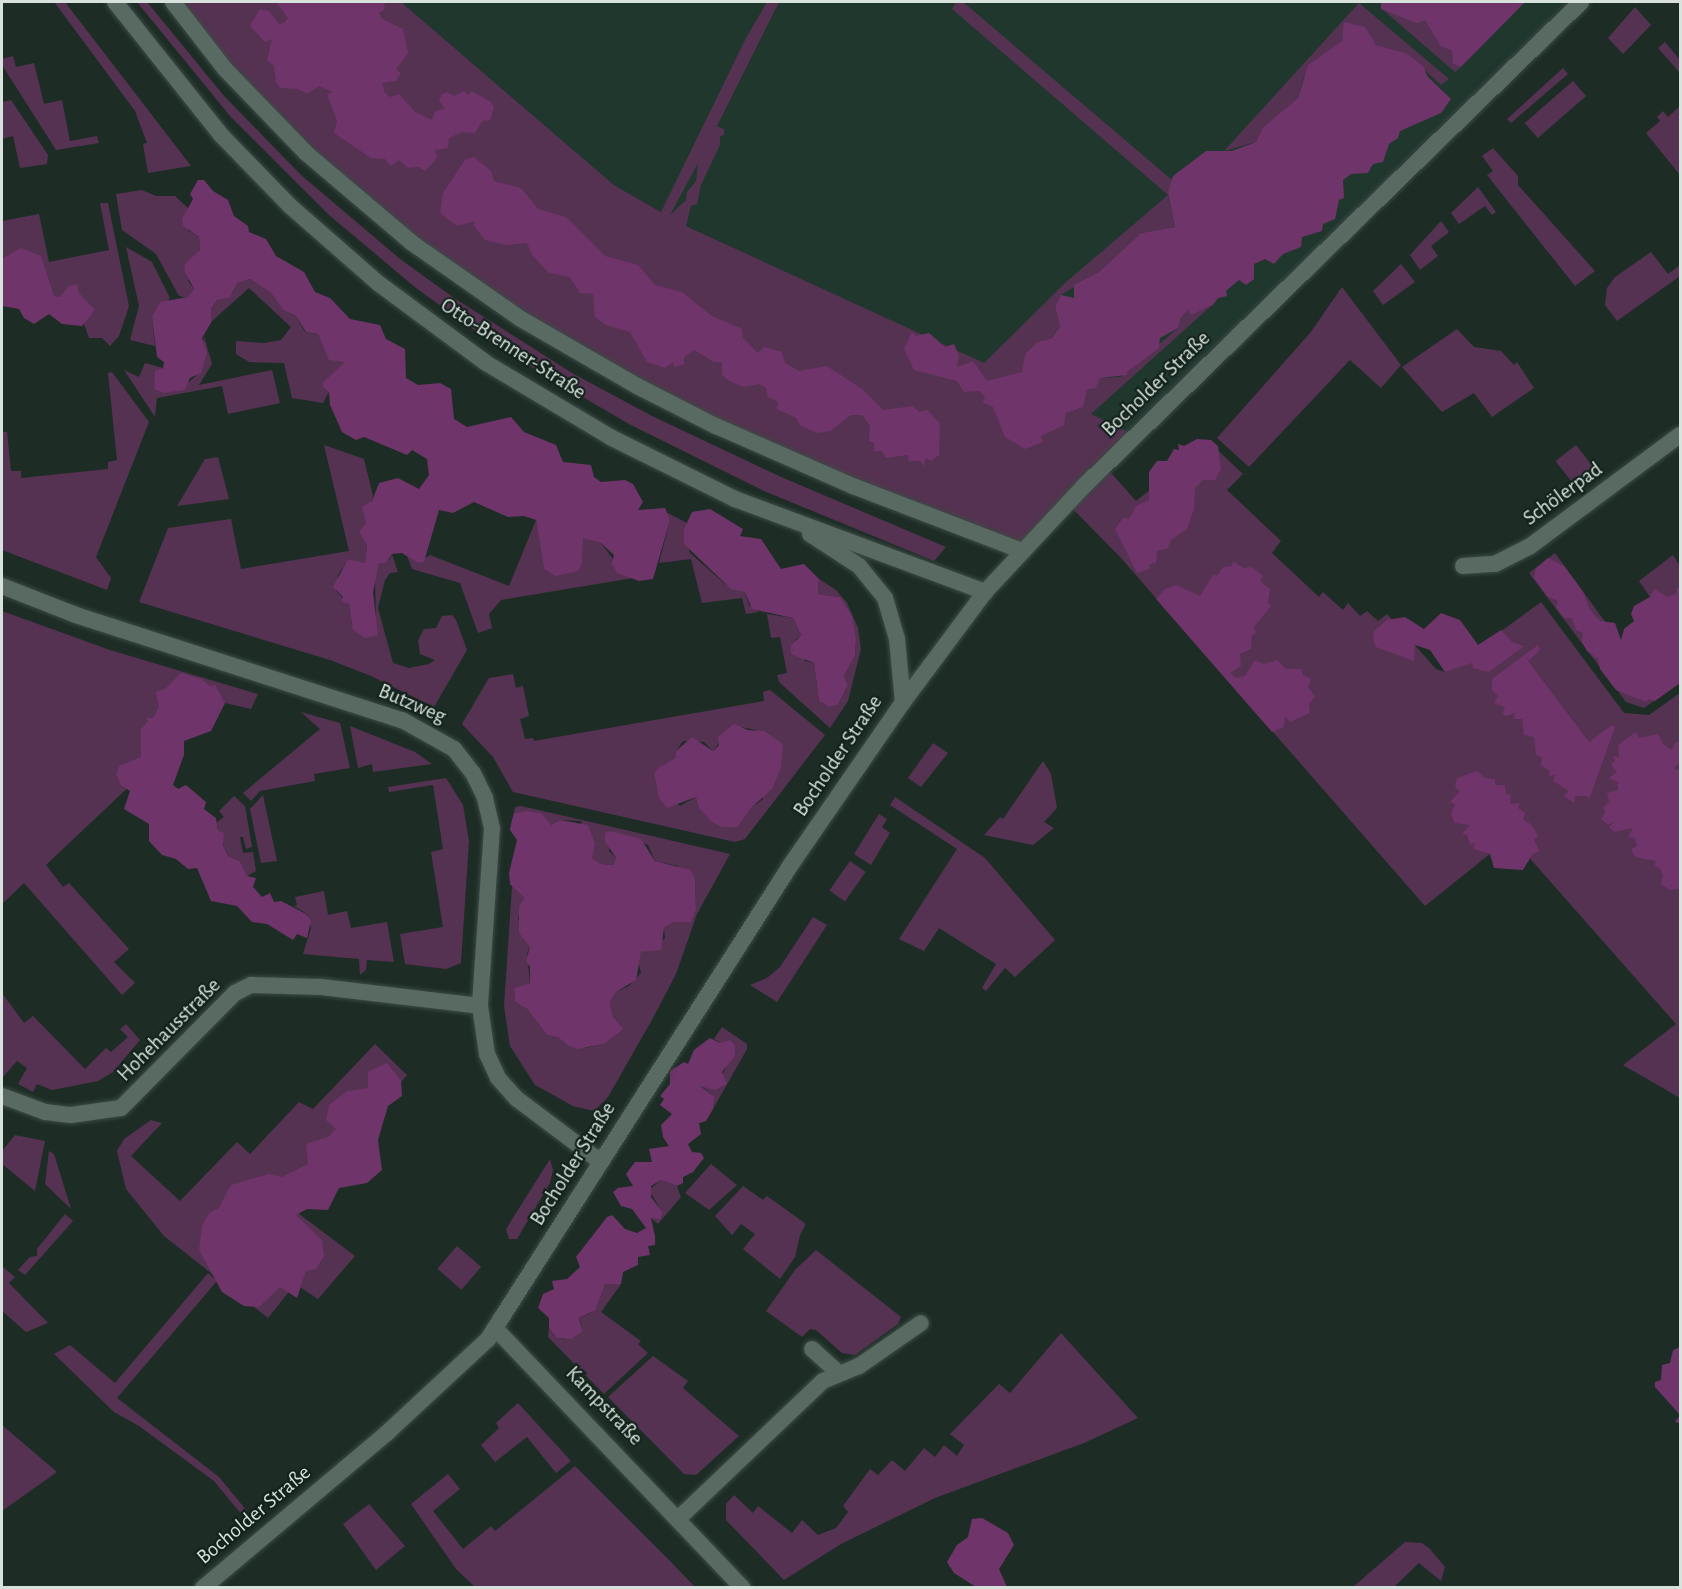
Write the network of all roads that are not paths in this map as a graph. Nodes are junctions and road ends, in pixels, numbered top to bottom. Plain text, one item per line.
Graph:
1 (115, 2) edge
2 (173, 2) edge
3 (1581, 2) edge
4 (1680, 435) edge
5 (794, 524) junction
6 (1022, 551) junction
7 (1463, 566) dead end
8 (2, 586) edge
9 (985, 592) junction
10 (903, 702) junction
11 (480, 1006) junction
12 (2, 1096) edge
13 (601, 1162) junction
14 (921, 1323) dead end
15 (495, 1328) junction
16 (812, 1349) dead end
17 (839, 1373) junction
18 (679, 1518) junction
19 (203, 1587) edge
20 (743, 1587) edge

1 - 5 street, Otto-Brenner-Straße
2 - 6 street, Otto-Brenner-Straße
3 - 6 street, Bocholder Straße
4 - 7 street, Schölerpad
5 - 9 street, Otto-Brenner-Straße
5 - 10 street
6 - 9 street, Bocholder Straße
8 - 11 street, Butzweg
9 - 10 street, Bocholder Straße
10 - 13 street, Bocholder Straße
11 - 12 street, Hohehausstraße
11 - 13 street, Butzweg
13 - 15 street, Bocholder Straße
14 - 17 street
15 - 18 street, Kampstraße
15 - 19 street, Bocholder Straße
16 - 17 street
17 - 18 street
18 - 20 street, Kampstraße

